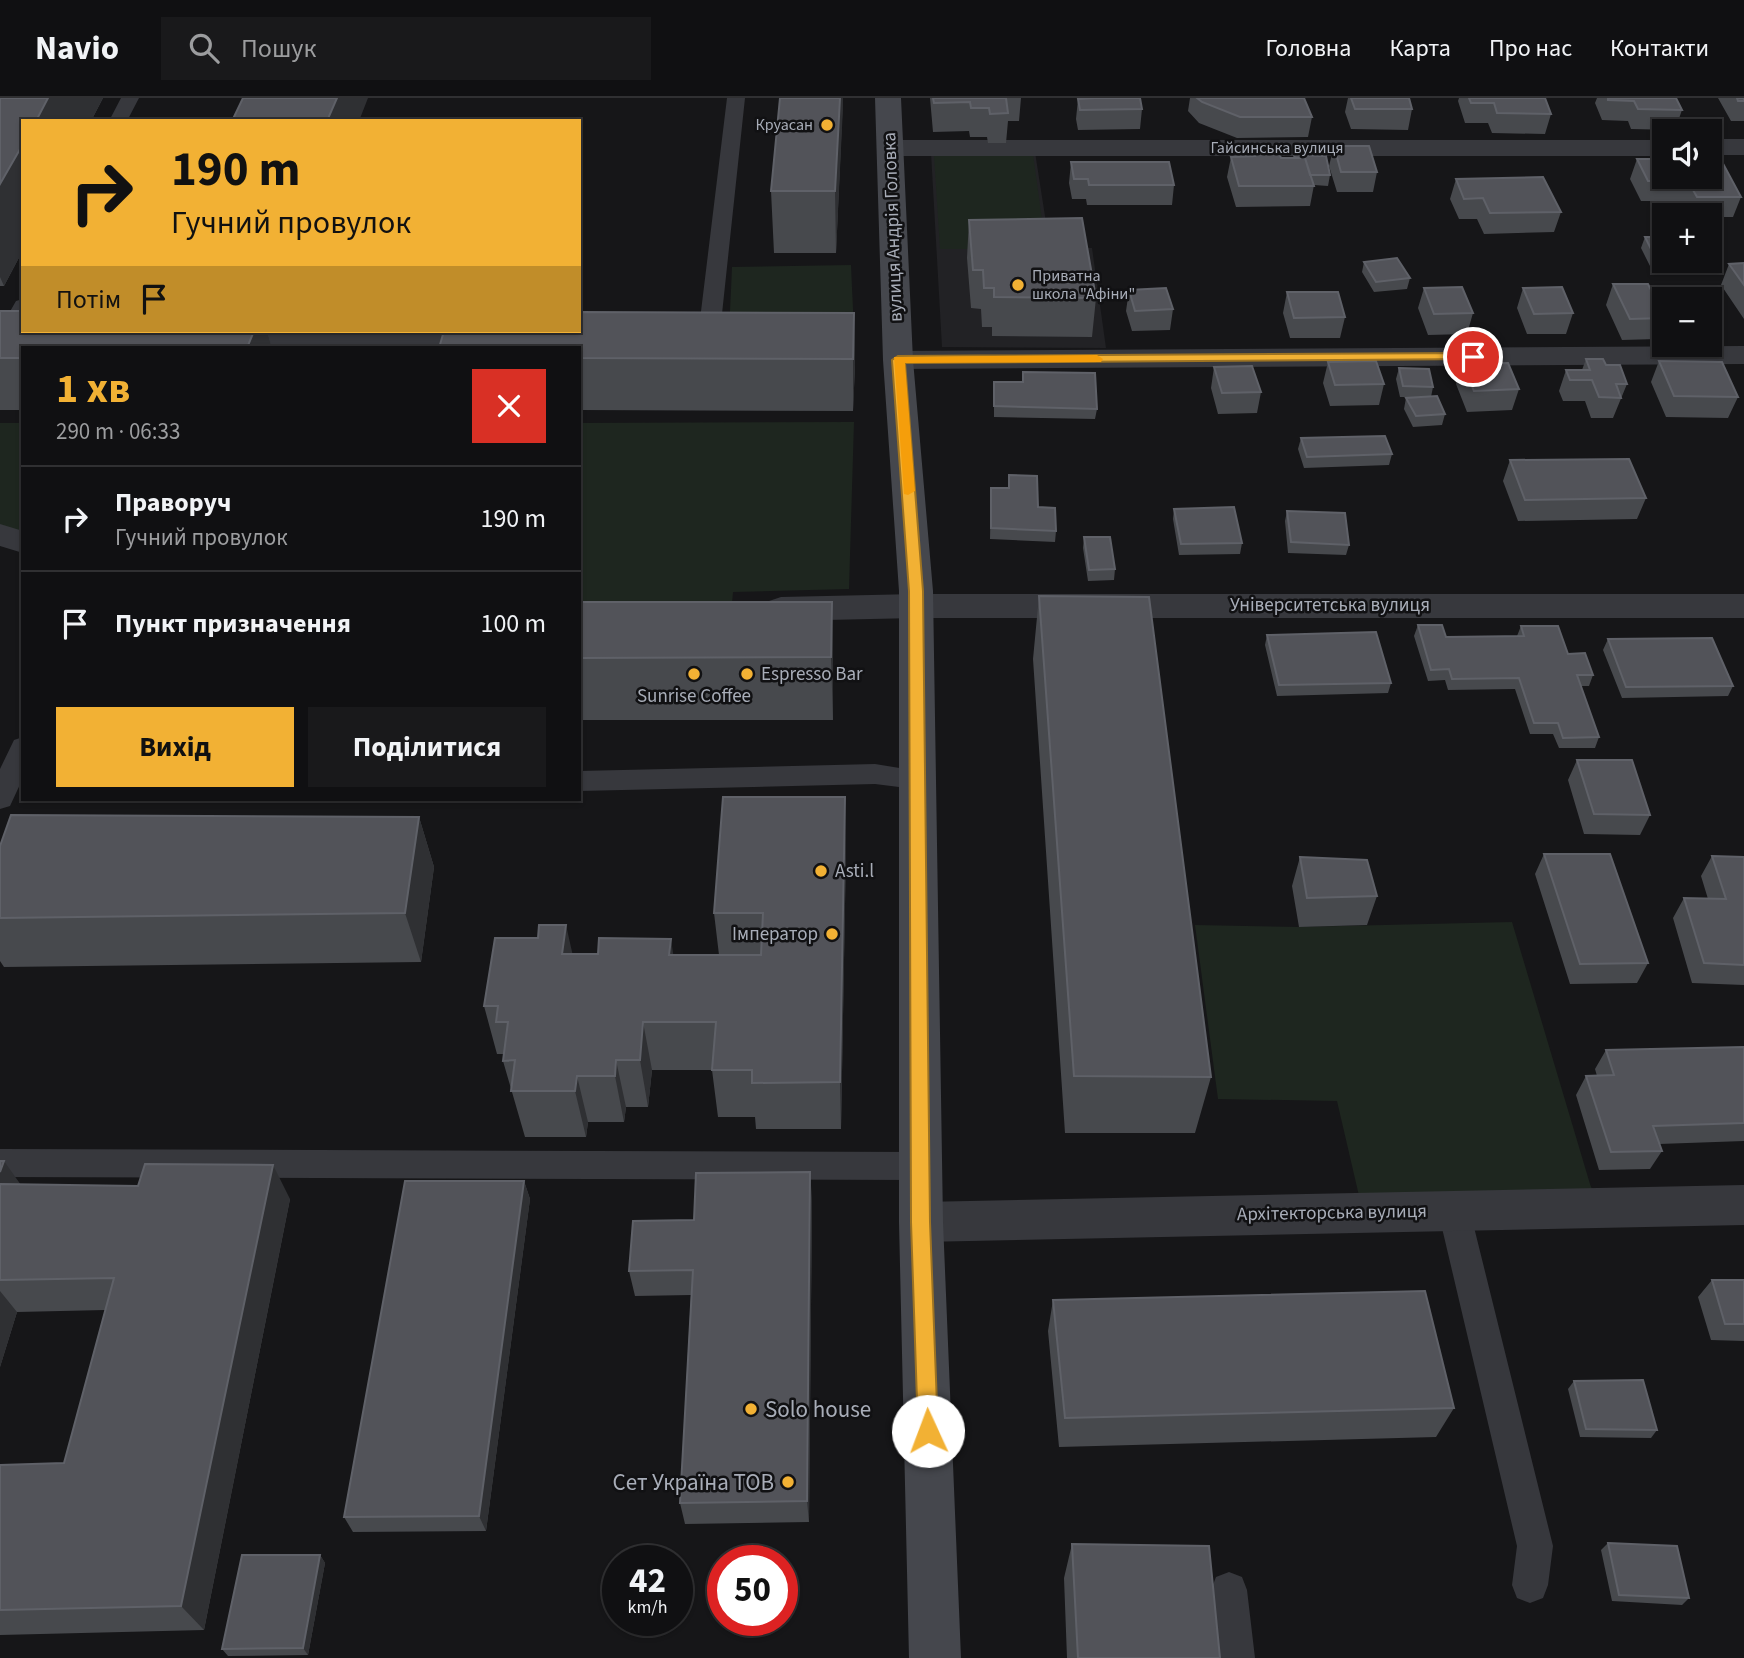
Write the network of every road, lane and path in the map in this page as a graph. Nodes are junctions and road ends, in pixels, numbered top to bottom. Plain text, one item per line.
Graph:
1 (130, 98) edge
2 (736, 98) edge
3 (888, 98) edge
4 (119, 119) edge
5 (1744, 147) edge
6 (890, 148) junction
7 (1652, 148) edge
8 (1722, 148) edge
9 (21, 309) edge
10 (206, 341) edge
11 (502, 341) edge
12 (2, 342) edge
13 (31, 342) edge
14 (681, 342) edge
15 (350, 344) edge
16 (1744, 355) edge
17 (898, 360) junction
18 (0, 535) edge
19 (21, 541) edge
20 (916, 606) junction
21 (1744, 606) edge
22 (747, 609) edge
23 (21, 752) edge
24 (915, 779) junction
25 (581, 781) edge
26 (7, 786) edge
27 (0, 1163) edge
28 (921, 1166) junction
29 (1744, 1205) edge
30 (1454, 1211) junction
31 (921, 1222) junction
32 (1530, 1585) dead end
33 (1229, 1590) dead end
34 (935, 1658) edge
35 (1236, 1658) edge

1 - 4 lane
2 - 14 lane
3 - 6 main road, вулиця Андрія Головка
5 - 8 street
6 - 7 street, Гайсинська вулиця
6 - 17 main road, вулиця Андрія Головка
9 - 12 lane
10 - 15 lane
11 - 15 lane
12 - 13 lane
16 - 17 street
17 - 20 main road, вулиця Андрія Головка
18 - 19 street
20 - 21 street, Університетська вулиця
20 - 22 street, Університетська вулиця
20 - 24 main road, вулиця Андрія Головка
23 - 26 lane
24 - 25 lane
24 - 28 main road, вулиця Андрія Головка
27 - 28 lane
28 - 31 main road, вулиця Андрія Головка
29 - 30 street, Архітекторська вулиця
30 - 31 street, Архітекторська вулиця
30 - 32 lane
31 - 34 main road, вулиця Андрія Головка
33 - 35 lane

